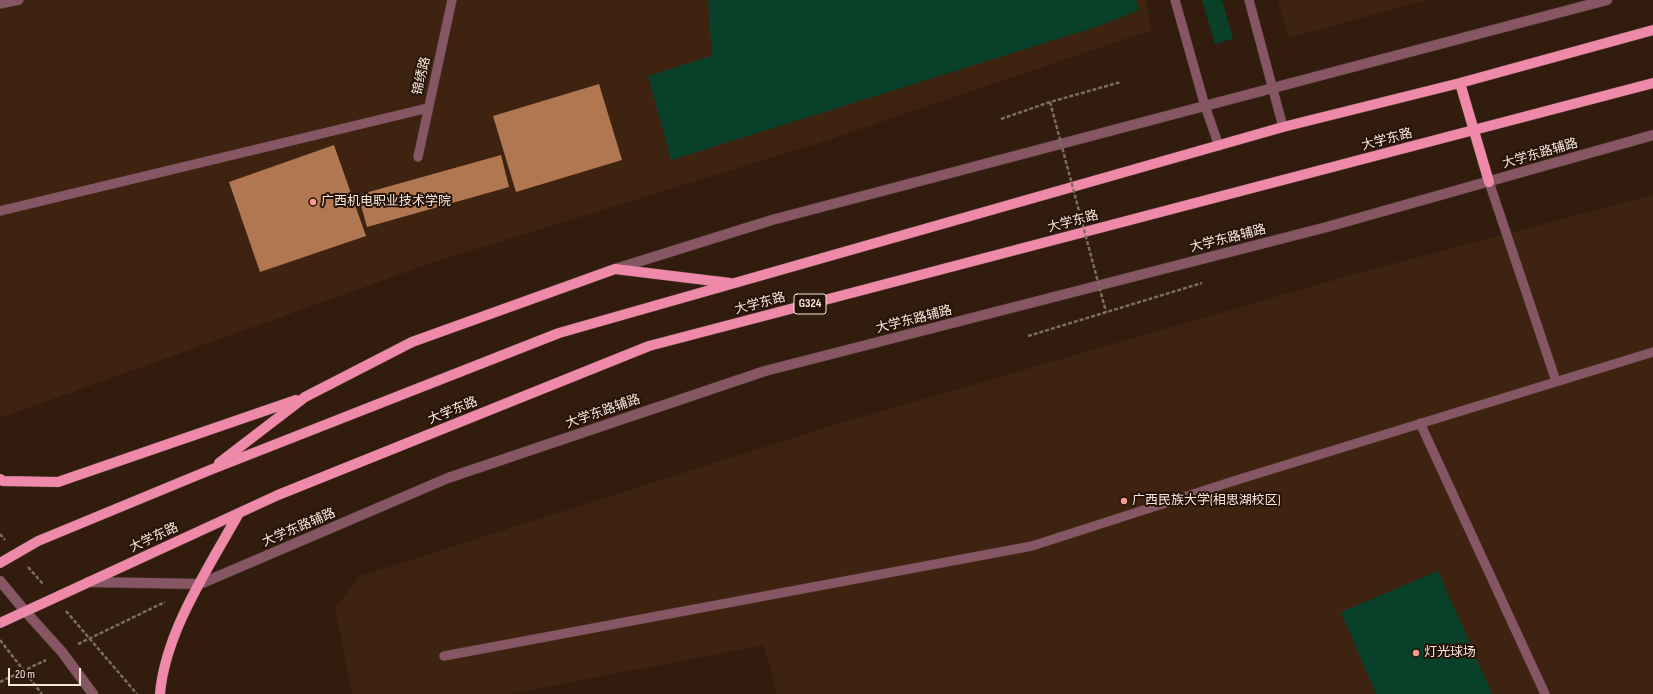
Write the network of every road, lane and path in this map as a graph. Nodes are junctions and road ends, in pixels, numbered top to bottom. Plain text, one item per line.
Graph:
1 (18, 0) edge
2 (452, 0) edge
3 (1175, 0) edge
4 (1249, 0) edge
5 (1607, 0) edge
6 (0, 4) edge
7 (1653, 30) edge
8 (1121, 82) dead end
9 (1460, 83) junction
10 (1653, 83) edge
11 (1274, 88) junction
12 (1050, 102) junction
13 (1205, 106) junction
14 (428, 108) junction
15 (1001, 119) dead end
16 (1283, 127) junction
17 (1474, 130) junction
18 (1653, 135) edge
19 (1219, 146) junction
20 (418, 157) dead end
21 (1489, 182) junction
22 (0, 211) edge
23 (615, 269) junction
24 (1202, 283) dead end
25 (734, 284) junction
26 (1106, 312) junction
27 (1028, 336) dead end
28 (1653, 352) edge
29 (1556, 381) junction
30 (305, 397) junction
31 (1420, 423) junction
32 (210, 470) junction
33 (0, 479) edge
34 (239, 513) junction
35 (0, 534) edge
36 (16, 553) junction
37 (0, 562) edge
38 (0, 581) edge
39 (88, 582) junction
40 (200, 584) junction
41 (54, 598) junction
42 (165, 601) dead end
43 (25, 611) junction
44 (0, 623) edge
45 (89, 638) junction
46 (0, 639) edge
47 (62, 652) junction
48 (444, 656) dead end
49 (24, 670) junction
50 (0, 682) edge
51 (42, 694) edge
52 (93, 694) edge
53 (137, 694) edge
54 (160, 694) edge
55 (1545, 694) edge

1 - 6 lane
2 - 14 lane, 锦绣路
3 - 13 lane
4 - 11 lane
5 - 11 street
7 - 9 main road, 大学东路
8 - 12 path
9 - 16 main road, 大学东路
9 - 17 main road
10 - 17 main road, 大学东路 / G324
11 - 13 street
11 - 16 lane
12 - 15 path
12 - 26 path, bridge
13 - 19 lane
13 - 23 street
14 - 20 lane, 锦绣路
14 - 22 lane
16 - 19 main road, 大学东路
17 - 21 main road
17 - 34 main road, 大学东路 / G324
18 - 21 street, 大学东路辅路
19 - 25 main road, 大学东路
21 - 29 lane
21 - 40 street, 大学东路辅路
23 - 25 main road
23 - 30 main road
24 - 26 path
25 - 32 main road, 大学东路
26 - 27 path
28 - 29 lane
29 - 31 lane
30 - 32 main road
30 - 33 main road
31 - 48 lane
31 - 55 lane
32 - 36 main road, 大学东路
34 - 39 main road, 大学东路 / G324
34 - 40 main road
35 - 36 path
36 - 37 main road, 大学东路
36 - 41 path
38 - 43 street
39 - 40 street, 大学东路辅路
39 - 41 main road, 大学东路 / G324
40 - 54 main road
41 - 43 main road, 大学东路 / G324
41 - 45 path
42 - 45 path
43 - 44 main road, 大学东路 / G324
43 - 47 street
45 - 47 path
45 - 53 path
46 - 49 path
47 - 49 path
47 - 52 street
49 - 50 path
49 - 51 path

